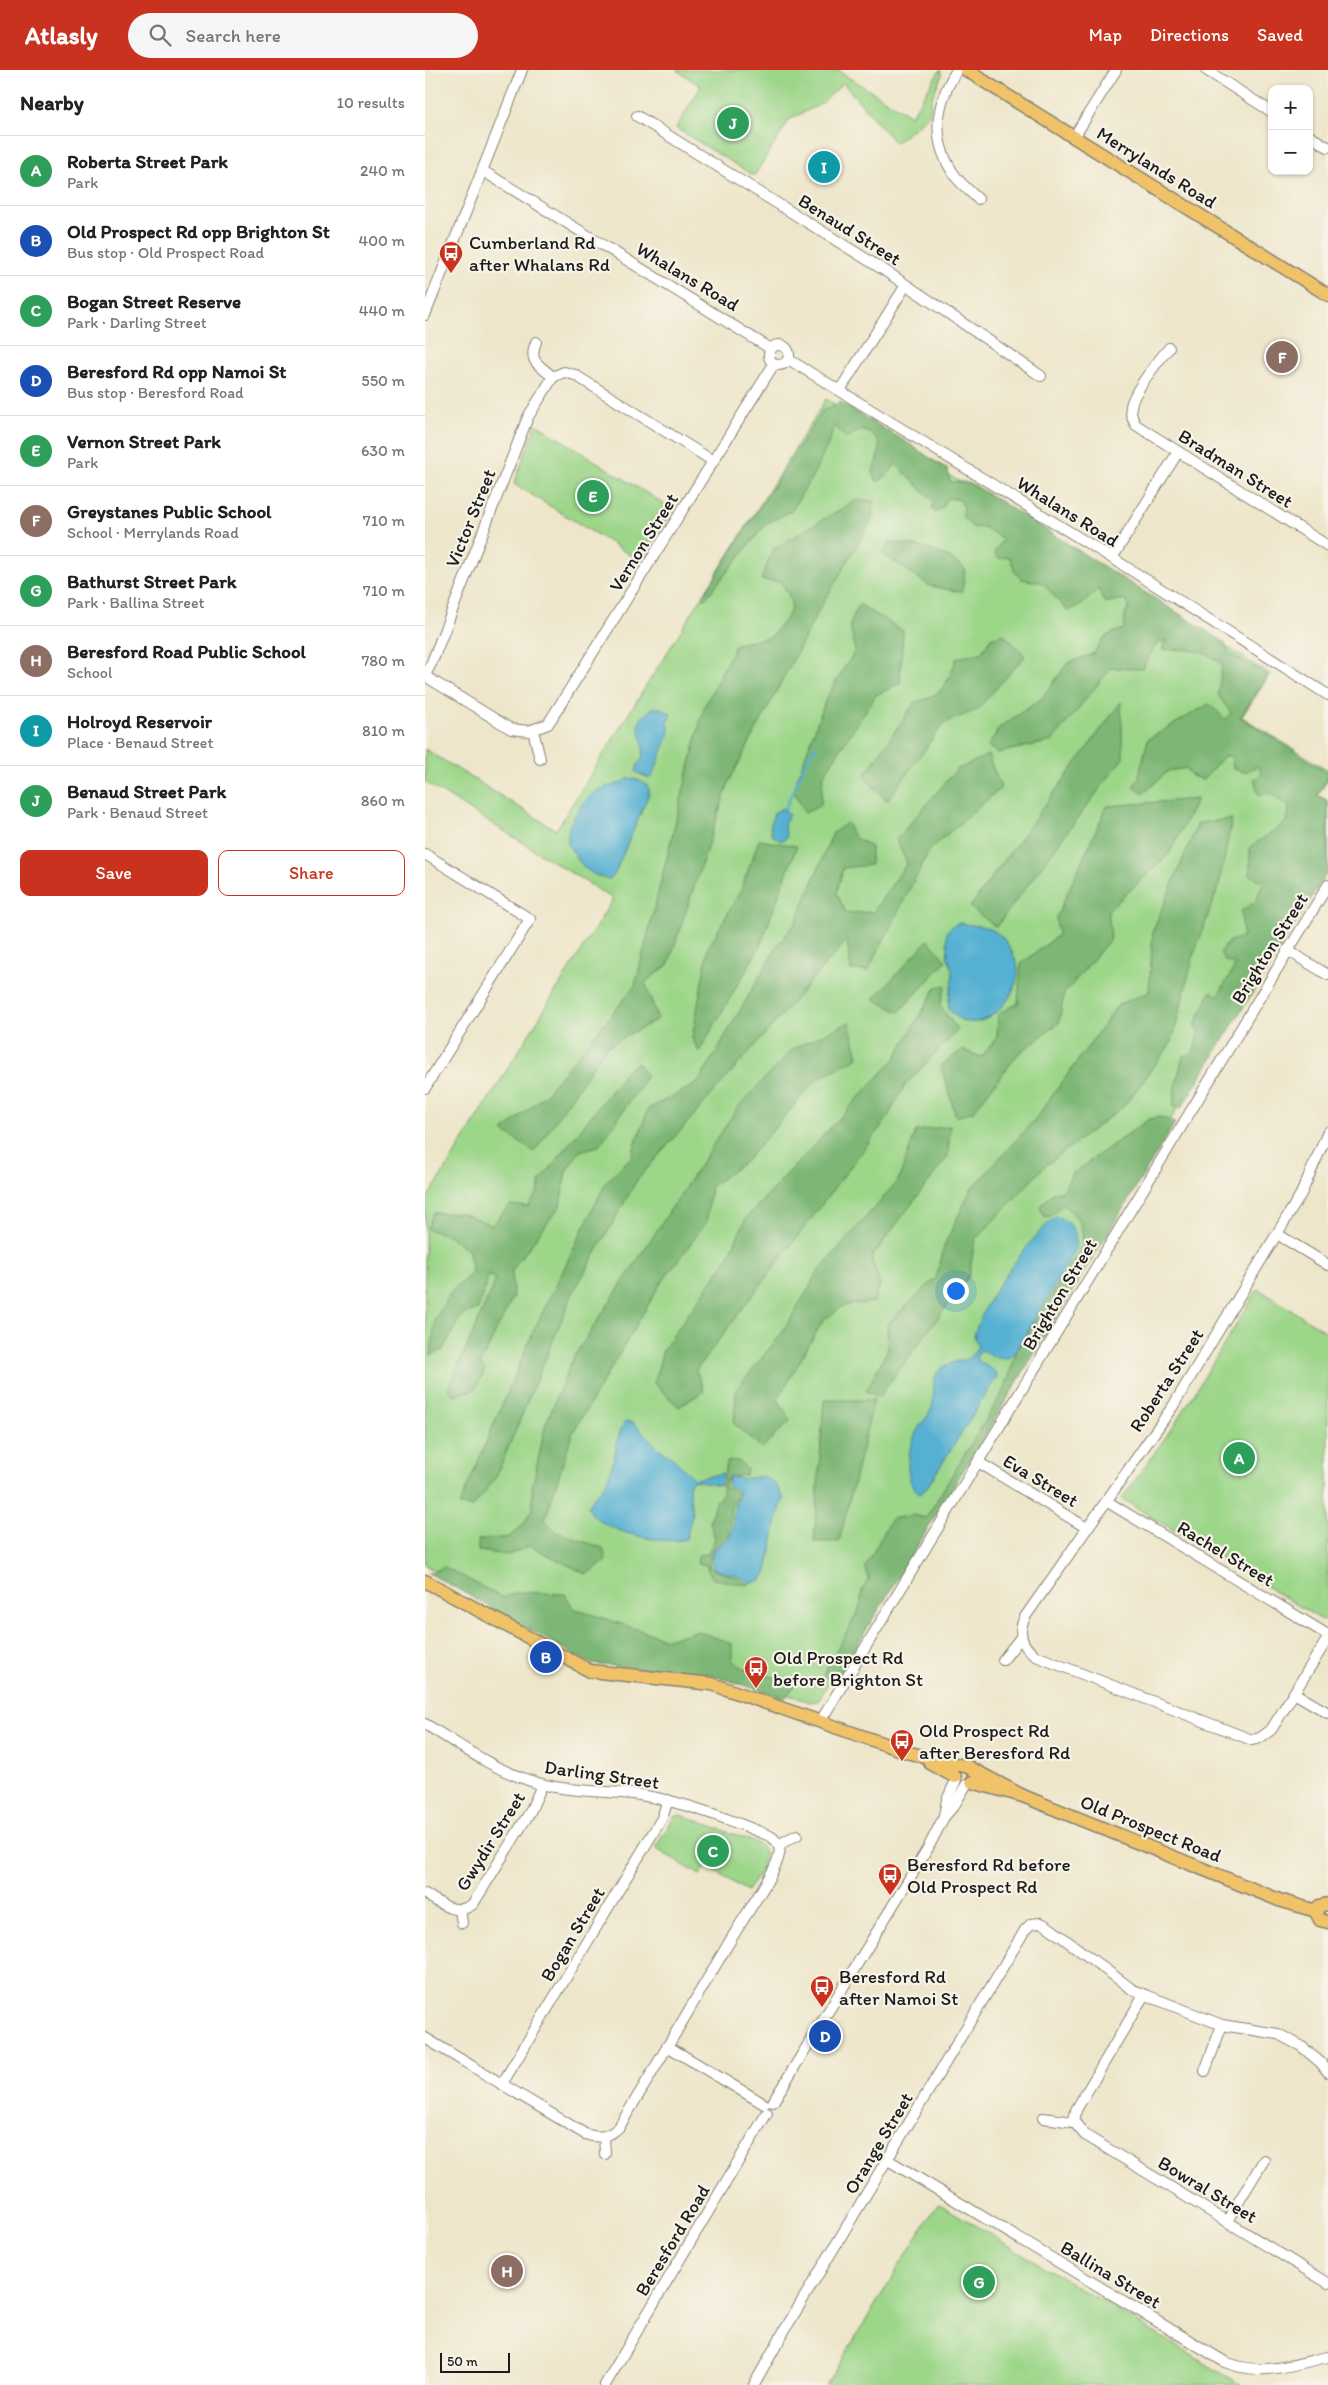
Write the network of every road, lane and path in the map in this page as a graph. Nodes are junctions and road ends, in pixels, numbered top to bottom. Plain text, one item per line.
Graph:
1 (522, 70) edge
2 (957, 70) edge
3 (965, 70) edge
4 (1116, 70) edge
5 (1206, 70) edge
6 (1268, 109) edge
7 (637, 116) dead end
8 (1074, 137) junction
9 (1313, 138) edge
10 (1328, 147) edge
11 (483, 171) junction
12 (979, 198) dead end
13 (906, 286) junction
14 (1328, 295) edge
15 (425, 315) edge
16 (536, 342) dead end
17 (1169, 348) dead end
18 (771, 349) junction
19 (788, 359) junction
20 (774, 364) junction
21 (1041, 376) dead end
22 (553, 377) junction
23 (840, 390) junction
24 (1178, 452) junction
25 (713, 461) junction
26 (1328, 546) edge
27 (1112, 558) junction
28 (425, 675) edge
29 (1328, 695) edge
30 (533, 730) junction
31 (539, 759) dead end
32 (425, 854) edge
33 (1328, 885) edge
34 (1287, 950) junction
35 (1328, 975) edge
36 (425, 1088) edge
37 (1328, 1132) edge
38 (1277, 1234) junction
39 (1328, 1265) edge
40 (978, 1462) junction
41 (1106, 1501) junction
42 (1087, 1528) junction
43 (425, 1581) edge
44 (1328, 1636) edge
45 (1021, 1637) junction
46 (1003, 1660) dead end
47 (1294, 1693) junction
48 (1328, 1713) edge
49 (819, 1722) junction
50 (425, 1724) edge
51 (964, 1777) junction
52 (542, 1785) junction
53 (668, 1800) junction
54 (797, 1835) dead end
55 (778, 1845) junction
56 (425, 1894) edge
57 (1328, 1904) edge
58 (460, 1910) junction
59 (1316, 1911) junction
60 (1328, 1922) edge
61 (462, 1923) dead end
62 (1144, 1995) junction
63 (1222, 2024) junction
64 (425, 2038) edge
65 (667, 2046) junction
66 (1205, 2071) dead end
67 (1328, 2072) edge
68 (502, 2084) junction
69 (768, 2106) junction
70 (1043, 2118) dead end
71 (1074, 2122) junction
72 (604, 2137) junction
73 (605, 2154) dead end
74 (888, 2160) junction
75 (1264, 2160) dead end
76 (1227, 2221) junction
77 (1328, 2283) edge
78 (1328, 2357) edge
79 (605, 2385) edge
80 (755, 2385) edge

1 - 11 street
2 - 12 street
3 - 8 main road, Merrylands Road
4 - 8 street
5 - 6 street
7 - 13 street, Benaud Street
8 - 14 main road, Merrylands Road
9 - 10 street
11 - 15 street
11 - 18 street, Whalans Road
13 - 21 street, Benaud Street
13 - 23 street
16 - 22 street
17 - 24 street, Bradman Street
18 - 19 street
18 - 20 street
19 - 20 street
19 - 23 street, Whalans Road
20 - 25 street, Vernon Street
22 - 25 street
22 - 28 street, Victor Street
23 - 27 street, Whalans Road
24 - 26 street, Bradman Street
24 - 27 street
25 - 30 street, Vernon Street
27 - 29 street, Whalans Road
28 - 30 street
30 - 31 street
32 - 36 street
33 - 34 street, Brighton Street
34 - 35 street
34 - 40 street, Brighton Street
37 - 38 street, Roberta Street
38 - 39 street
38 - 41 street, Roberta Street
40 - 42 street, Eva Street
40 - 49 street, Brighton Street
41 - 42 street, Roberta Street
41 - 44 street, Rachel Street
42 - 45 street, Roberta Street
43 - 49 main road, Old Prospect Road
44 - 47 street
45 - 46 street, Roberta Street
45 - 47 street
47 - 48 street
49 - 51 main road, Old Prospect Road
50 - 52 street, Darling Street
51 - 59 main road, Old Prospect Road
51 - 69 street, Beresford Road
52 - 53 street, Darling Street
52 - 58 street, Gwydir Street
53 - 55 street, Darling Street
53 - 68 street, Bogan Street
54 - 55 street
55 - 65 street
56 - 58 street, Gwydir Street
57 - 59 main road
58 - 61 street, Gwydir Street
59 - 60 main road
62 - 63 street, Orange Street
62 - 71 street
62 - 74 street, Orange Street
63 - 66 street
63 - 67 street, Orange Street
64 - 68 street
65 - 69 street
65 - 72 street
68 - 72 street
69 - 79 street, Beresford Road
70 - 71 street
71 - 76 street, Bowral Street
72 - 73 street
74 - 78 street, Ballina Street
74 - 80 street, Orange Street
75 - 76 street
76 - 77 street, Bowral Street

